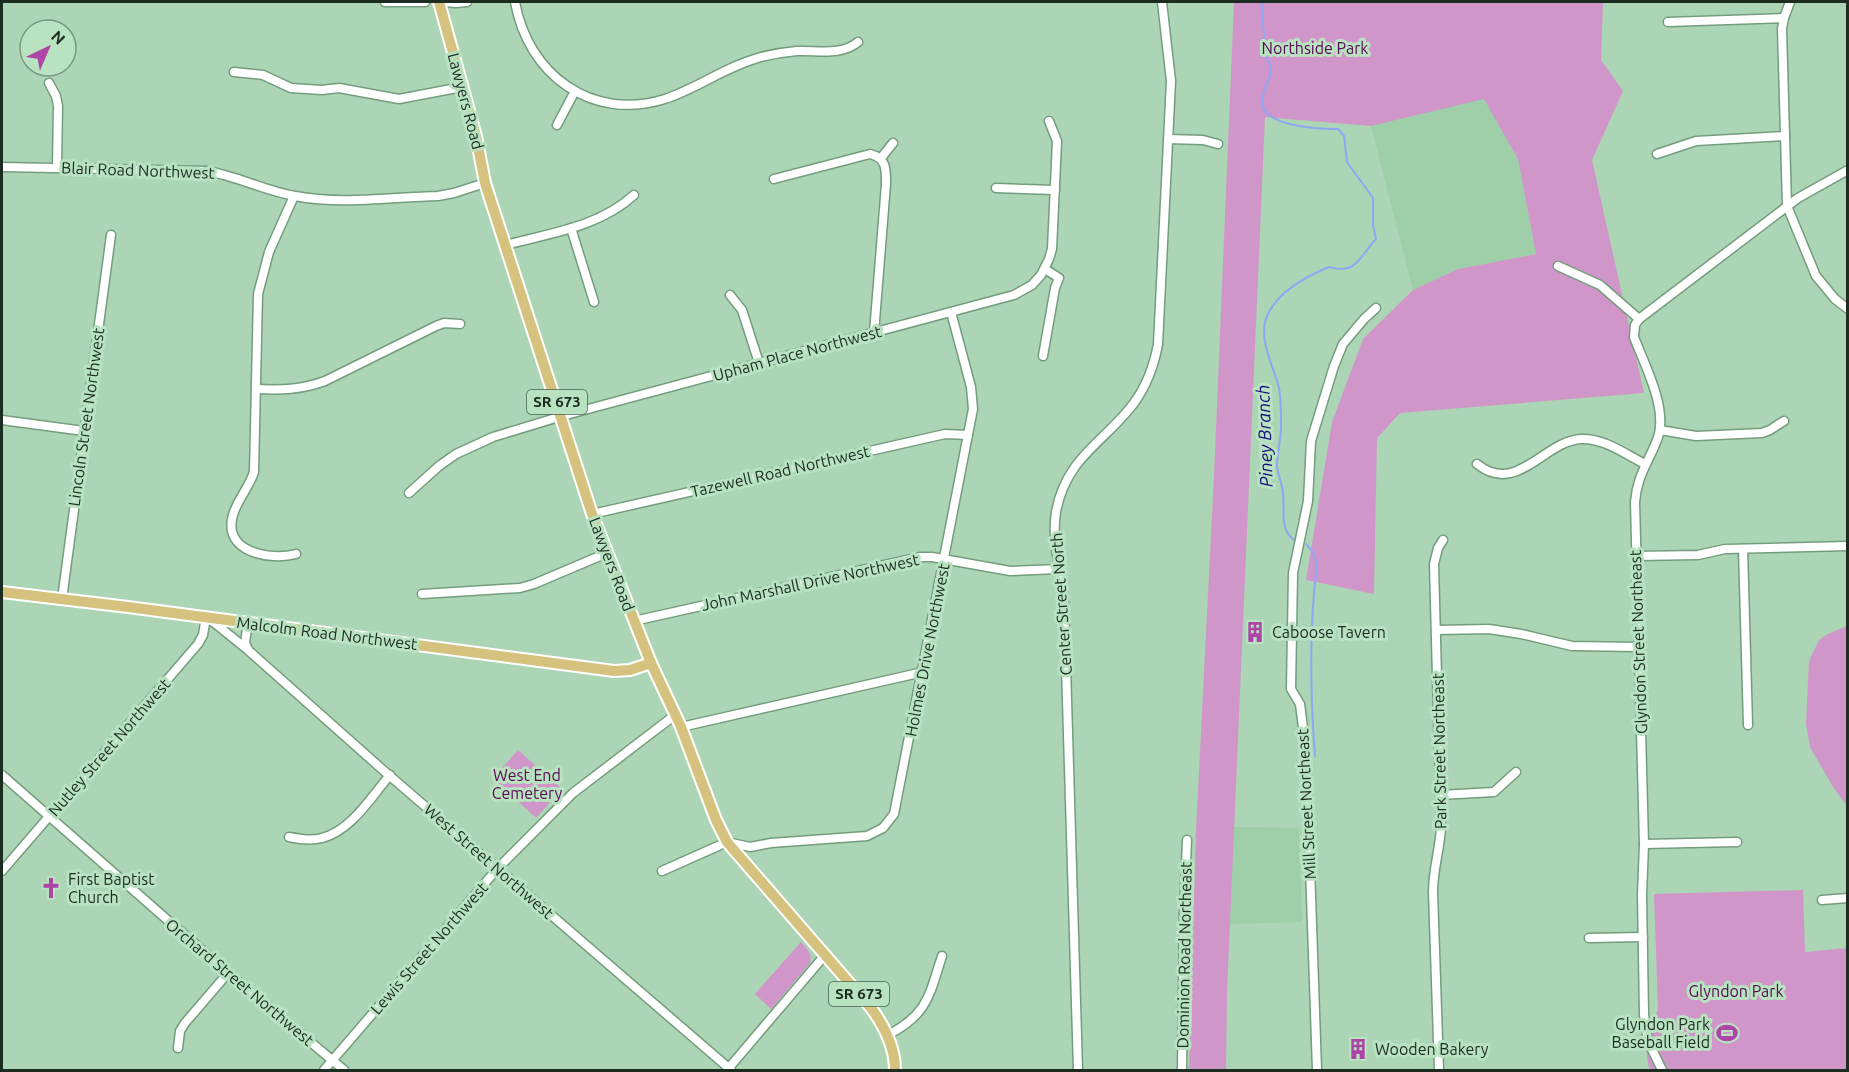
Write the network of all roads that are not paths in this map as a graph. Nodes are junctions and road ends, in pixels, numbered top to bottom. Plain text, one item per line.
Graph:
1 (385, 2) edge
2 (425, 2) edge
3 (439, 2) edge
4 (444, 2) edge
5 (467, 2) edge
6 (514, 2) edge
7 (1162, 2) edge
8 (1790, 2) edge
9 (1784, 18) junction
10 (1668, 22) dead end
11 (858, 42) dead end
12 (234, 72) dead end
13 (49, 83) dead end
14 (462, 87) junction
15 (575, 91) junction
16 (1049, 121) dead end
17 (557, 124) dead end
18 (1785, 136) junction
19 (1168, 139) junction
20 (893, 143) dead end
21 (1218, 144) dead end
22 (1657, 154) dead end
23 (881, 158) junction
24 (2, 167) edge
25 (57, 167) junction
26 (1848, 170) edge
27 (774, 179) dead end
28 (485, 183) junction
29 (996, 188) dead end
30 (1055, 190) junction
31 (634, 195) dead end
32 (294, 196) junction
33 (1787, 206) junction
34 (571, 228) junction
35 (111, 235) dead end
36 (506, 245) junction
37 (1558, 266) dead end
38 (1045, 269) junction
39 (730, 295) dead end
40 (594, 302) dead end
41 (1376, 308) dead end
42 (1848, 309) edge
43 (951, 312) junction
44 (1639, 319) junction
45 (460, 324) dead end
46 (874, 333) junction
47 (1043, 356) dead end
48 (759, 363) junction
49 (256, 389) junction
50 (562, 416) junction
51 (2, 420) edge
52 (1784, 421) dead end
53 (1660, 430) junction
54 (84, 431) junction
55 (968, 435) junction
56 (1477, 464) dead end
57 (1644, 464) junction
58 (409, 493) dead end
59 (592, 514) junction
60 (1443, 540) dead end
61 (1848, 546) edge
62 (1743, 549) junction
63 (607, 553) junction
64 (296, 554) dead end
65 (1636, 556) junction
66 (945, 559) junction
67 (1059, 569) junction
68 (2, 592) edge
69 (422, 594) dead end
70 (62, 599) junction
71 (206, 617) junction
72 (634, 621) junction
73 (248, 622) junction
74 (1436, 630) junction
75 (1638, 647) junction
76 (249, 651) junction
77 (651, 663) junction
78 (923, 672) junction
79 (675, 715) junction
80 (1748, 725) dead end
81 (681, 727) junction
82 (1516, 772) dead end
83 (2, 776) edge
84 (390, 776) junction
85 (1440, 795) junction
86 (49, 816) junction
87 (290, 837) dead end
88 (1187, 840) dead end
89 (727, 842) junction
90 (1737, 842) dead end
91 (1644, 844) junction
92 (498, 868) junction
93 (2, 871) edge
94 (662, 871) dead end
95 (1848, 898) edge
96 (1822, 900) dead end
97 (1643, 937) junction
98 (1588, 938) dead end
99 (825, 955) junction
100 (942, 956) dead end
101 (228, 973) junction
102 (888, 1035) junction
103 (178, 1048) dead end
104 (332, 1061) junction
105 (729, 1070) edge
106 (324, 1071) edge
107 (344, 1071) edge
108 (896, 1071) edge
109 (1078, 1071) edge
110 (1182, 1071) edge
111 (1317, 1071) edge
112 (1438, 1071) edge
113 (1662, 1071) edge

1 - 2 street
3 - 14 main road, Lawyers Road / SR 673
4 - 5 street
6 - 15 street
7 - 19 street, Center Street North
8 - 9 street
9 - 10 street
9 - 18 street
11 - 15 street
12 - 14 street
13 - 25 street
14 - 28 main road, Lawyers Road / SR 673
15 - 17 street
16 - 30 street
18 - 22 street
18 - 33 street
19 - 21 street
19 - 67 street, Center Street North
20 - 23 street
23 - 27 street
23 - 46 street
24 - 25 street, Blair Road Northwest
25 - 32 street, Blair Road Northwest
26 - 33 street
28 - 32 street, Blair Road Northwest
28 - 36 main road, Lawyers Road / SR 673
29 - 30 street
30 - 38 street
31 - 34 street
32 - 49 street
33 - 42 street
33 - 44 street
34 - 36 street
34 - 40 street
35 - 54 street, Lincoln Street Northwest
36 - 50 main road, Lawyers Road / SR 673
37 - 44 street
38 - 43 street, Upham Place Northwest
38 - 47 street
39 - 48 street
41 - 111 street, Mill Street Northeast
43 - 46 street, Upham Place Northwest
43 - 55 street, Holmes Drive Northwest
44 - 53 street
45 - 49 street
46 - 48 street, Upham Place Northwest
48 - 50 street, Upham Place Northwest
49 - 64 street
50 - 58 street, Upham Place Northwest
50 - 59 main road, Lawyers Road / SR 673
51 - 54 street
52 - 53 street
53 - 57 street, Glyndon Street Northeast
54 - 70 street, Lincoln Street Northwest
55 - 59 street, Tazewell Road Northwest
55 - 66 street, Holmes Drive Northwest
56 - 57 street
57 - 65 street, Glyndon Street Northeast
59 - 63 main road, Lawyers Road / SR 673
60 - 74 street, Park Street Northeast
61 - 62 street
62 - 65 street
62 - 80 street
63 - 69 street
63 - 72 main road, Lawyers Road / SR 673
65 - 75 street, Glyndon Street Northeast
66 - 67 street, John Marshall Drive Northwest
66 - 72 street, John Marshall Drive Northwest
66 - 78 street, Holmes Drive Northwest
67 - 109 street, Center Street North
68 - 70 main road, Malcolm Road Northwest
70 - 71 main road, Malcolm Road Northwest
71 - 73 main road, Malcolm Road Northwest
71 - 76 street, West Street Northwest
71 - 86 street, Nutley Street Northwest
72 - 77 main road, Lawyers Road / SR 673
73 - 76 street
73 - 77 main road, Malcolm Road Northwest
74 - 75 street
74 - 85 street, Park Street Northeast
75 - 91 street, Glyndon Street Northeast
76 - 84 street, West Street Northwest
77 - 79 main road, Lawyers Road / SR 673
78 - 81 street
78 - 89 street, Holmes Drive Northwest
79 - 81 main road, Lawyers Road / SR 673
79 - 92 street, Lewis Street Northwest
81 - 89 main road, Lawyers Road / SR 673
82 - 85 street
83 - 86 street, Orchard Street Northwest
84 - 87 street
84 - 92 street, West Street Northwest
85 - 112 street, Park Street Northeast
86 - 93 street, Nutley Street Northwest
86 - 101 street, Orchard Street Northwest
88 - 110 street, Dominion Road Northeast
89 - 94 street
89 - 99 main road, Lawyers Road / SR 673
90 - 91 street
91 - 97 street, Glyndon Street Northeast
92 - 104 street, Lewis Street Northwest
92 - 105 street, West Street Northwest
95 - 96 street
97 - 98 street
97 - 113 street, Glyndon Street Northeast
99 - 102 main road, Lawyers Road / SR 673
99 - 105 street
100 - 102 street
101 - 103 street
101 - 104 street, Orchard Street Northwest
102 - 108 main road, Lawyers Road / SR 673
104 - 106 street, Lewis Street Northwest
104 - 107 street, Orchard Street Northwest

